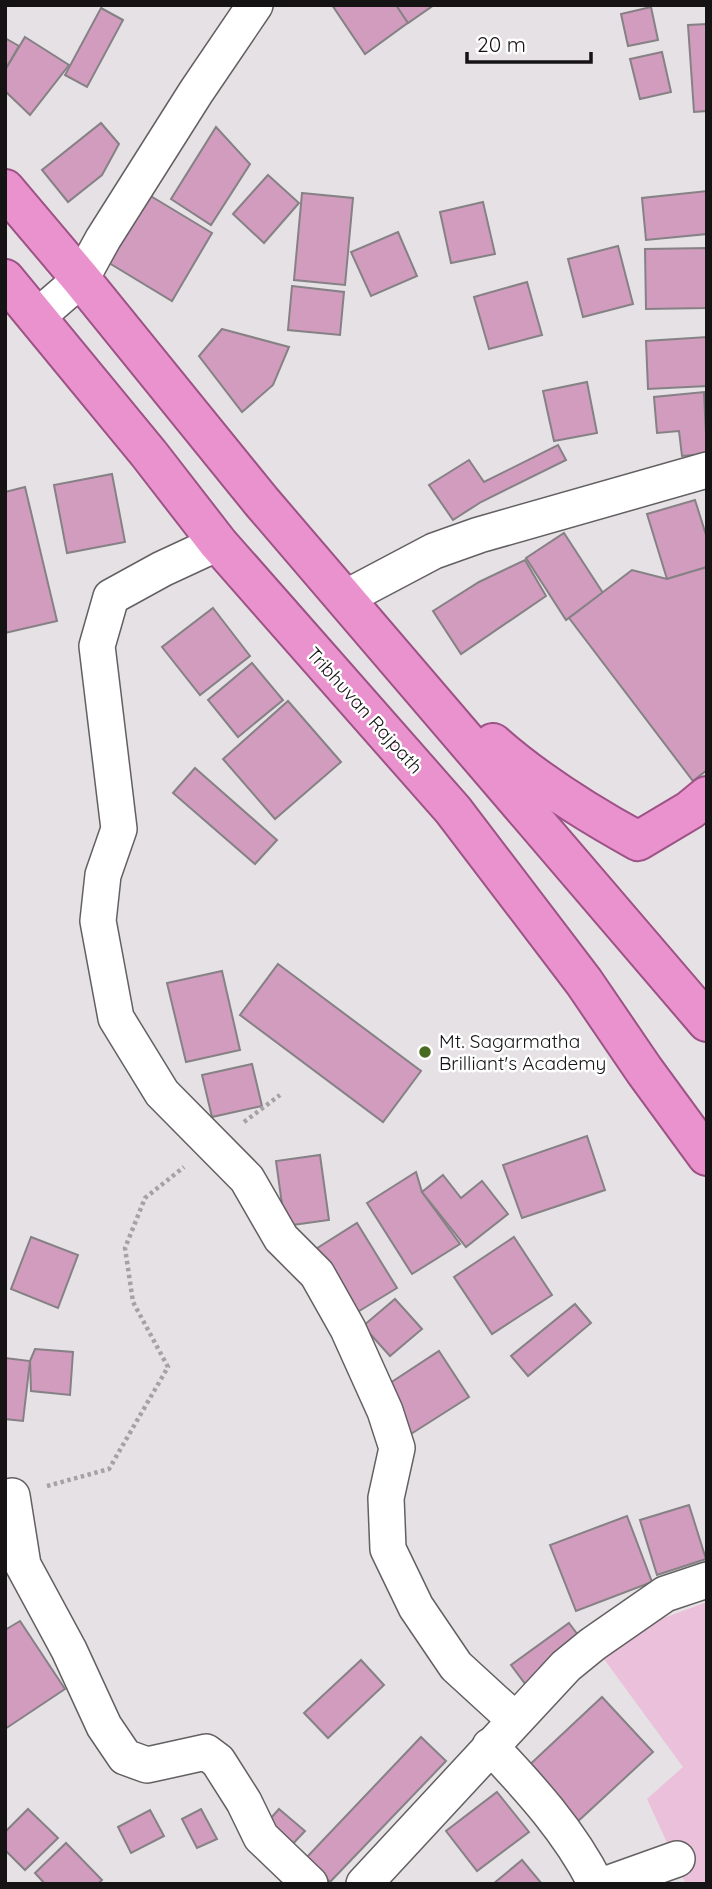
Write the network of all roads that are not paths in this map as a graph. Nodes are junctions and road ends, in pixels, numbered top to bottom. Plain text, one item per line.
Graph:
1 (254, 6) edge
2 (5, 189) edge
3 (5, 279) edge
4 (81, 279) junction
5 (37, 317) junction
6 (707, 470) edge
7 (218, 542) junction
8 (345, 598) junction
9 (409, 672) junction
10 (707, 796) edge
11 (707, 1022) edge
12 (707, 1156) edge
13 (8, 1498) edge
14 (707, 1580) edge
15 (515, 1720) junction
16 (490, 1746) junction
17 (677, 1859) dead end
18 (310, 1884) edge
19 (364, 1884) edge
20 (596, 1884) edge
21 (607, 1884) edge

1 - 4 street
2 - 4 highway
3 - 5 highway, Tribhuvan Rajpath
4 - 5 street
4 - 8 highway
5 - 7 highway, Tribhuvan Rajpath
6 - 8 street
7 - 12 highway, Tribhuvan Rajpath
7 - 15 street
8 - 9 highway
9 - 10 highway
9 - 11 highway
13 - 18 street
14 - 15 street
15 - 16 street
16 - 19 street
16 - 20 street
17 - 21 street

